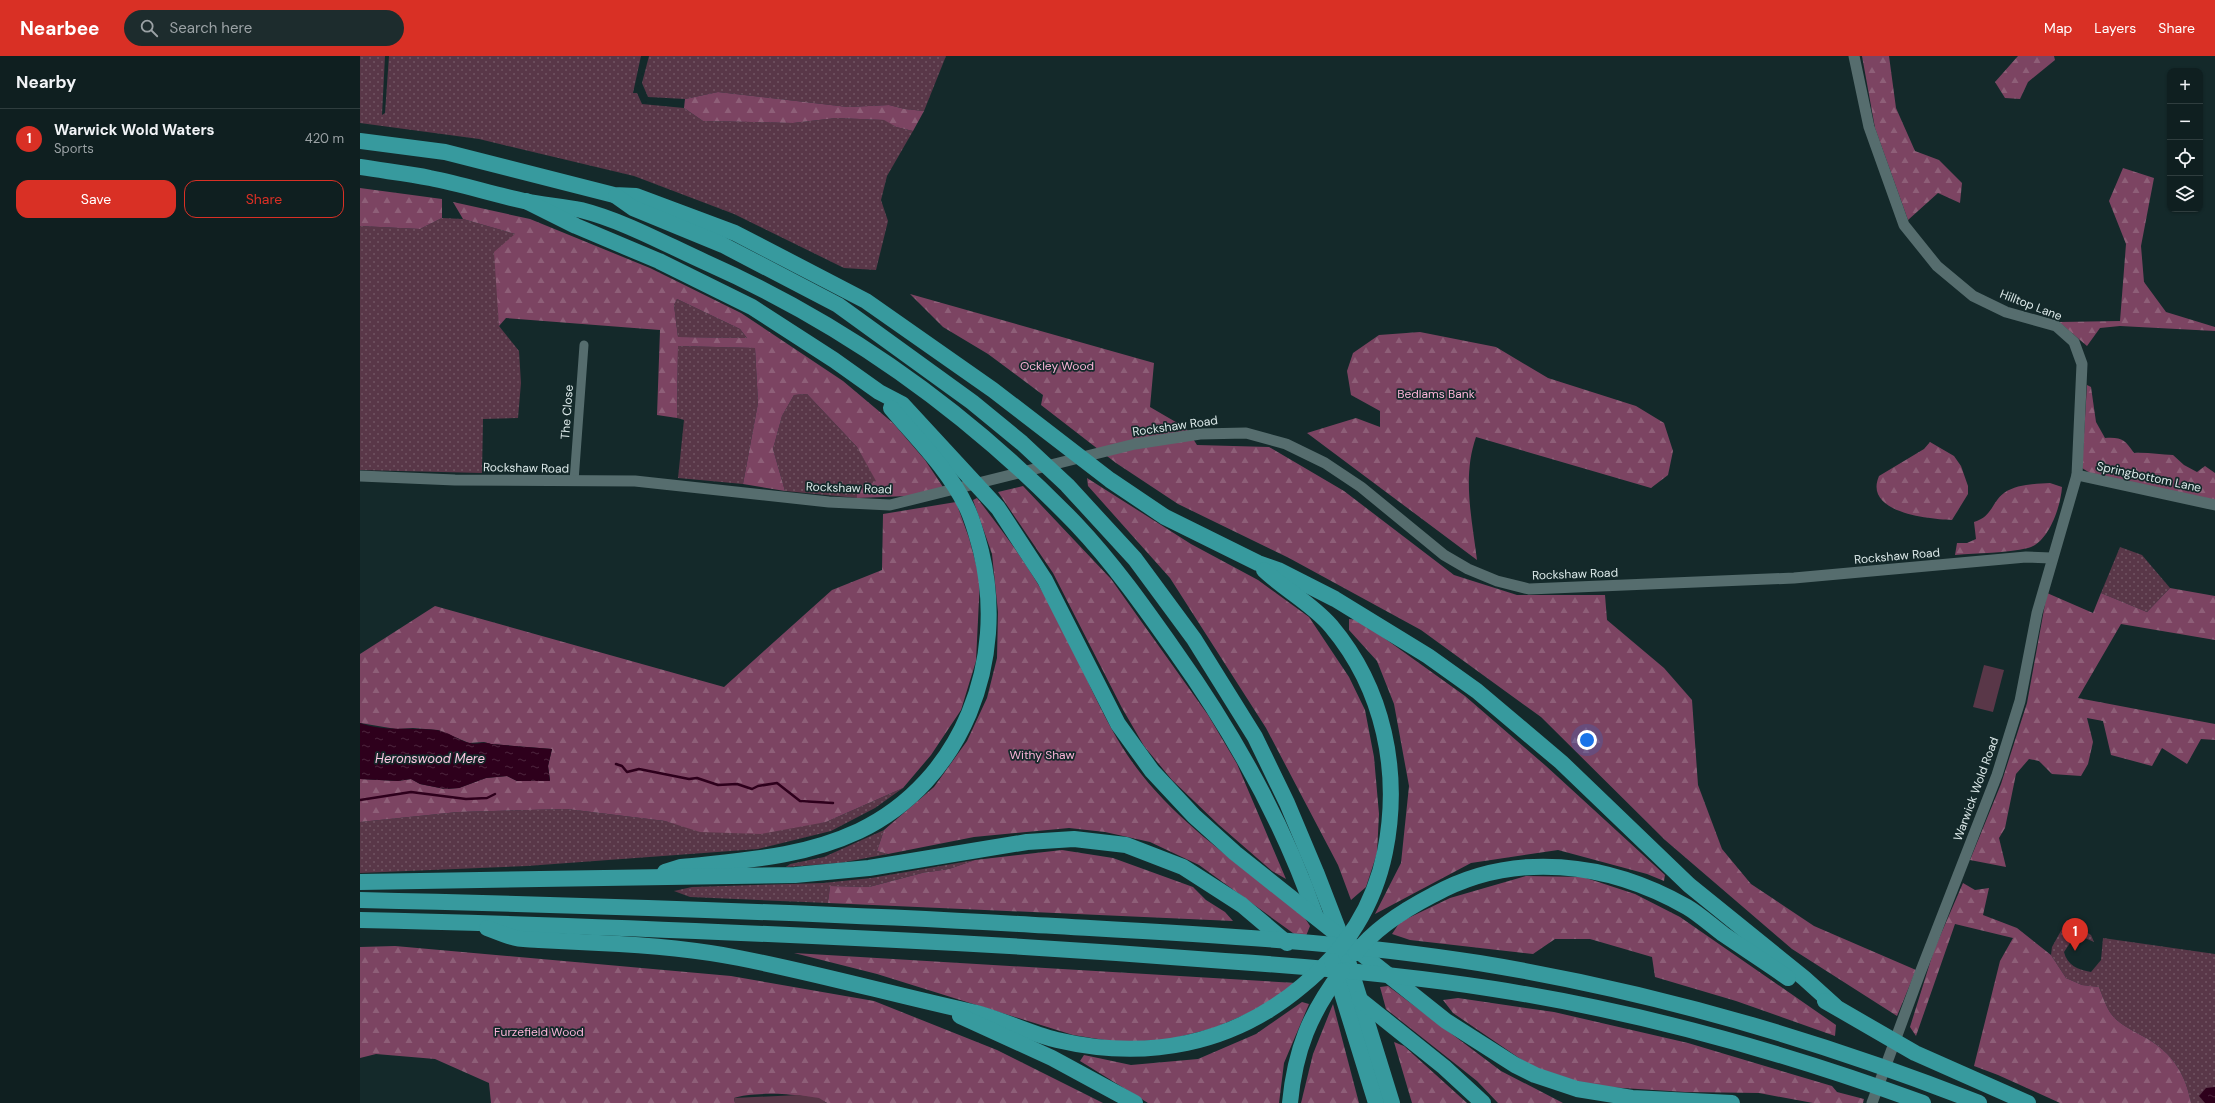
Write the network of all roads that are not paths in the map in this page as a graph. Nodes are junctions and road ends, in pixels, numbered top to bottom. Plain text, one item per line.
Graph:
1 (1854, 56) edge
2 (360, 141) edge
3 (360, 167) edge
4 (614, 195) junction
5 (526, 201) junction
6 (584, 345) dead end
7 (879, 392) junction
8 (2077, 475) junction
9 (360, 476) edge
10 (574, 481) junction
11 (2215, 505) edge
12 (2051, 558) junction
13 (1258, 563) junction
14 (1279, 806) junction
15 (643, 878) junction
16 (360, 882) edge
17 (360, 900) edge
18 (360, 920) edge
19 (474, 923) junction
20 (941, 1005) junction
21 (1834, 1006) junction
22 (1135, 1103) edge
23 (1290, 1103) edge
24 (1386, 1103) edge
25 (1483, 1103) edge
26 (1732, 1103) edge
27 (1872, 1103) edge
28 (1924, 1103) edge
29 (1979, 1103) edge
30 (2028, 1103) edge

1 - 8 street, Hilltop Lane
2 - 4 highway
3 - 5 highway
4 - 13 highway
4 - 14 highway
5 - 7 highway
5 - 14 highway
6 - 10 street, The Close
7 - 15 highway
7 - 26 highway
8 - 11 street, Springbottom Lane
8 - 12 street, Warwick Wold Road
9 - 10 street, Rockshaw Road
10 - 12 street, Rockshaw Road
12 - 27 street, Warwick Wold Road
13 - 20 highway
13 - 21 highway
14 - 24 highway
15 - 16 highway
15 - 25 highway
17 - 29 highway
18 - 19 highway
19 - 20 highway
19 - 28 highway
20 - 22 highway
21 - 23 highway
21 - 30 highway

